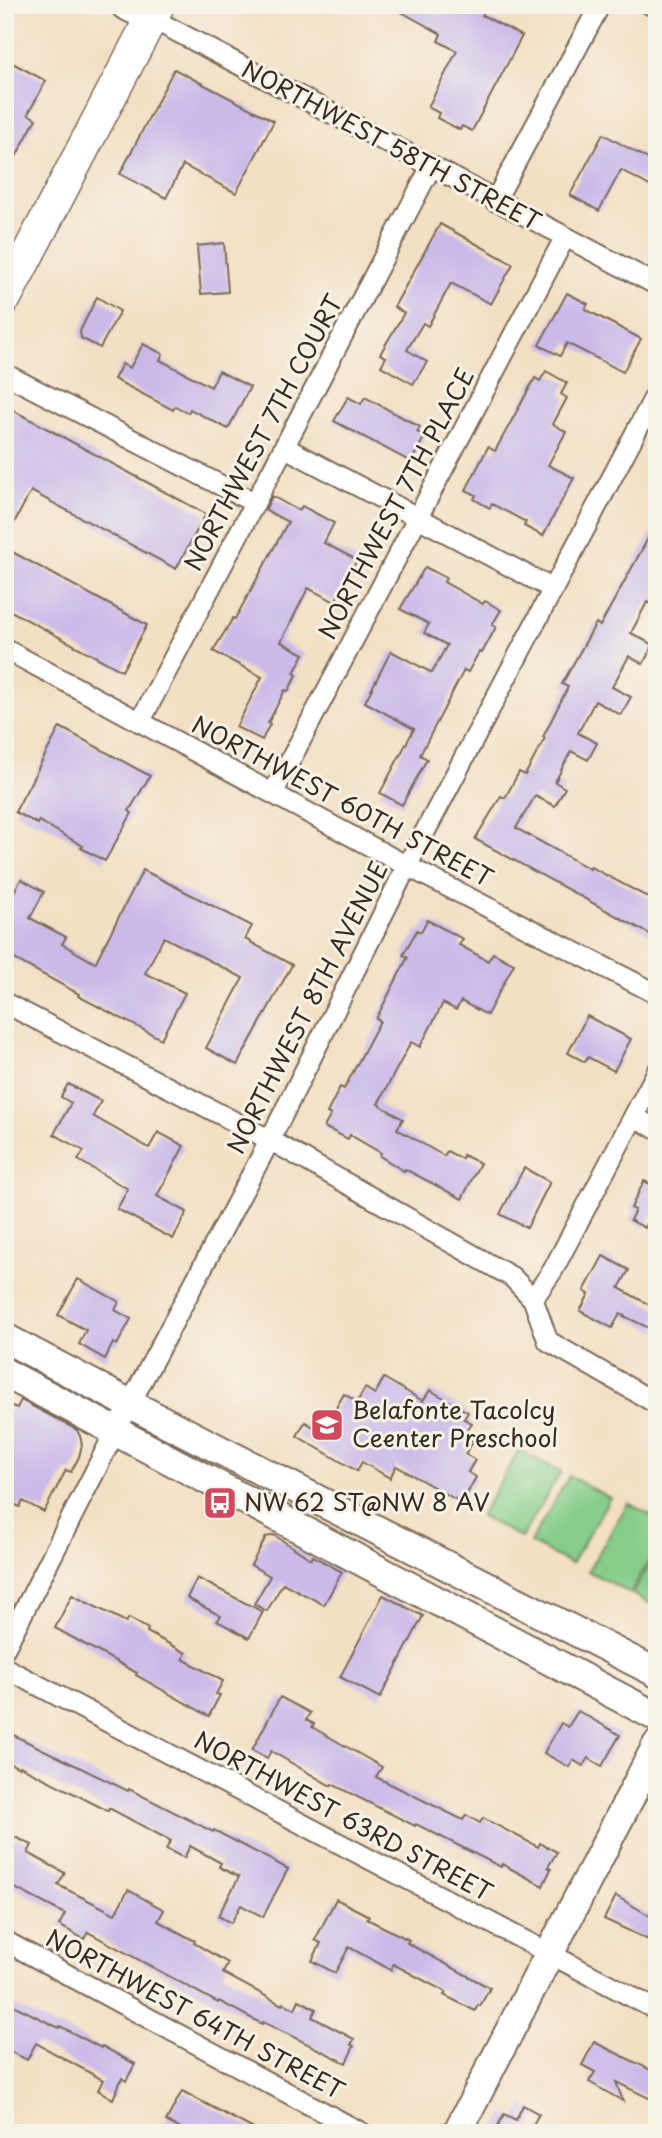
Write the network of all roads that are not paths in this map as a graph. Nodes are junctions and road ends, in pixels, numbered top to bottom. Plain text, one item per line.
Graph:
1 (600, 5) edge
2 (651, 5) edge
3 (657, 9) edge
4 (145, 10) edge
5 (431, 167) junction
6 (495, 201) junction
7 (565, 237) junction
8 (657, 285) edge
9 (5, 298) edge
10 (5, 374) edge
11 (657, 392) edge
12 (284, 447) junction
13 (255, 503) junction
14 (418, 517) junction
15 (553, 589) junction
16 (5, 649) edge
17 (140, 722) junction
18 (273, 793) junction
19 (407, 866) junction
20 (657, 994) edge
21 (5, 1003) edge
22 (657, 1072) edge
23 (634, 1116) junction
24 (657, 1129) edge
25 (270, 1140) junction
26 (533, 1299) junction
27 (5, 1338) edge
28 (5, 1373) edge
29 (130, 1404) junction
30 (657, 1404) edge
31 (115, 1432) junction
32 (5, 1648) edge
33 (5, 1668) edge
34 (657, 1673) edge
35 (657, 1717) edge
36 (657, 1745) edge
37 (5, 1941) edge
38 (550, 1954) junction
39 (657, 2010) edge
40 (362, 2133) edge
41 (457, 2133) edge

1 - 6 street
2 - 3 street
4 - 5 street, NORTHWEST 58TH STREET
4 - 9 main road
5 - 6 street, NORTHWEST 58TH STREET
5 - 12 street, NORTHWEST 7TH COURT
6 - 7 street, NORTHWEST 58TH STREET
7 - 8 street, NORTHWEST 58TH STREET
7 - 14 street, NORTHWEST 7TH PLACE
10 - 13 street
11 - 15 street, NORTHWEST 8TH AVENUE
12 - 13 street, NORTHWEST 7TH COURT
12 - 14 street
13 - 17 street, NORTHWEST 7TH COURT
14 - 15 street
14 - 18 street, NORTHWEST 7TH PLACE
15 - 19 street, NORTHWEST 8TH AVENUE
16 - 17 street, NORTHWEST 60TH STREET
17 - 18 street, NORTHWEST 60TH STREET
18 - 19 street, NORTHWEST 60TH STREET
19 - 20 street, NORTHWEST 60TH STREET
19 - 25 street, NORTHWEST 8TH AVENUE
21 - 25 street
22 - 23 street
23 - 24 street
23 - 26 street
25 - 26 street
25 - 29 street, NORTHWEST 8TH AVENUE
26 - 30 street
27 - 29 main road
28 - 31 main road
29 - 31 street, NORTHWEST 8TH AVENUE
29 - 34 main road
31 - 32 street, NORTHWEST 8TH AVENUE
31 - 35 main road
33 - 38 street, NORTHWEST 63RD STREET
36 - 38 main road
37 - 40 street, NORTHWEST 64TH STREET
38 - 39 street, NORTHWEST 63RD STREET
38 - 41 main road

